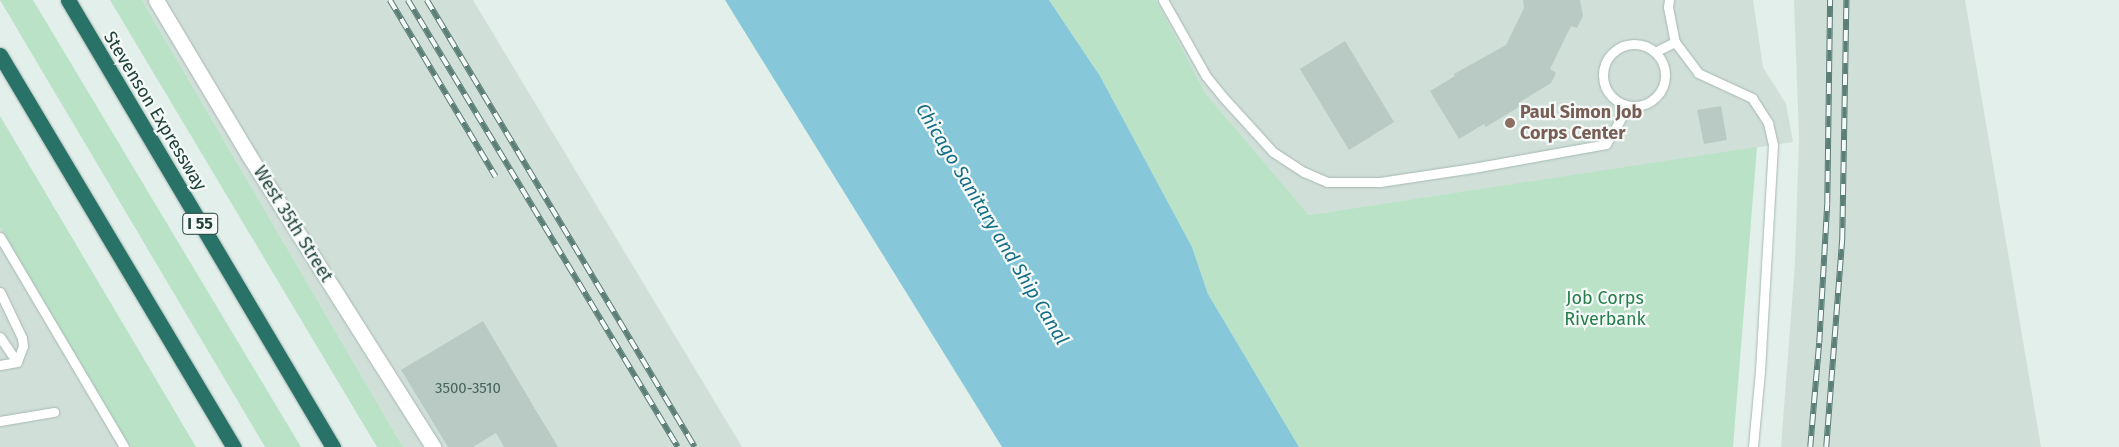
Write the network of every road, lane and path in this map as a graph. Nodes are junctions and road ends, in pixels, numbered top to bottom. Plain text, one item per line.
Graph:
1 (68, 0) edge
2 (156, 0) edge
3 (1164, 0) edge
4 (1669, 0) edge
5 (1675, 42) junction
6 (1655, 52) junction
7 (0, 55) edge
8 (1628, 106) junction
9 (0, 237) edge
10 (0, 292) edge
11 (0, 338) edge
12 (17, 362) junction
13 (0, 365) edge
14 (54, 412) dead end
15 (0, 421) edge
16 (124, 447) edge
17 (234, 447) edge
18 (332, 447) edge
19 (433, 447) edge
20 (1753, 447) edge

1 - 18 highway, Stevenson Expressway / I 55
2 - 19 street, West 35th Street
3 - 8 lane
4 - 5 lane
5 - 6 lane
5 - 20 lane
6 - 8 lane
6 - 8 lane
7 - 17 highway
9 - 16 lane
10 - 12 lane
11 - 12 lane
12 - 13 lane
14 - 15 lane

